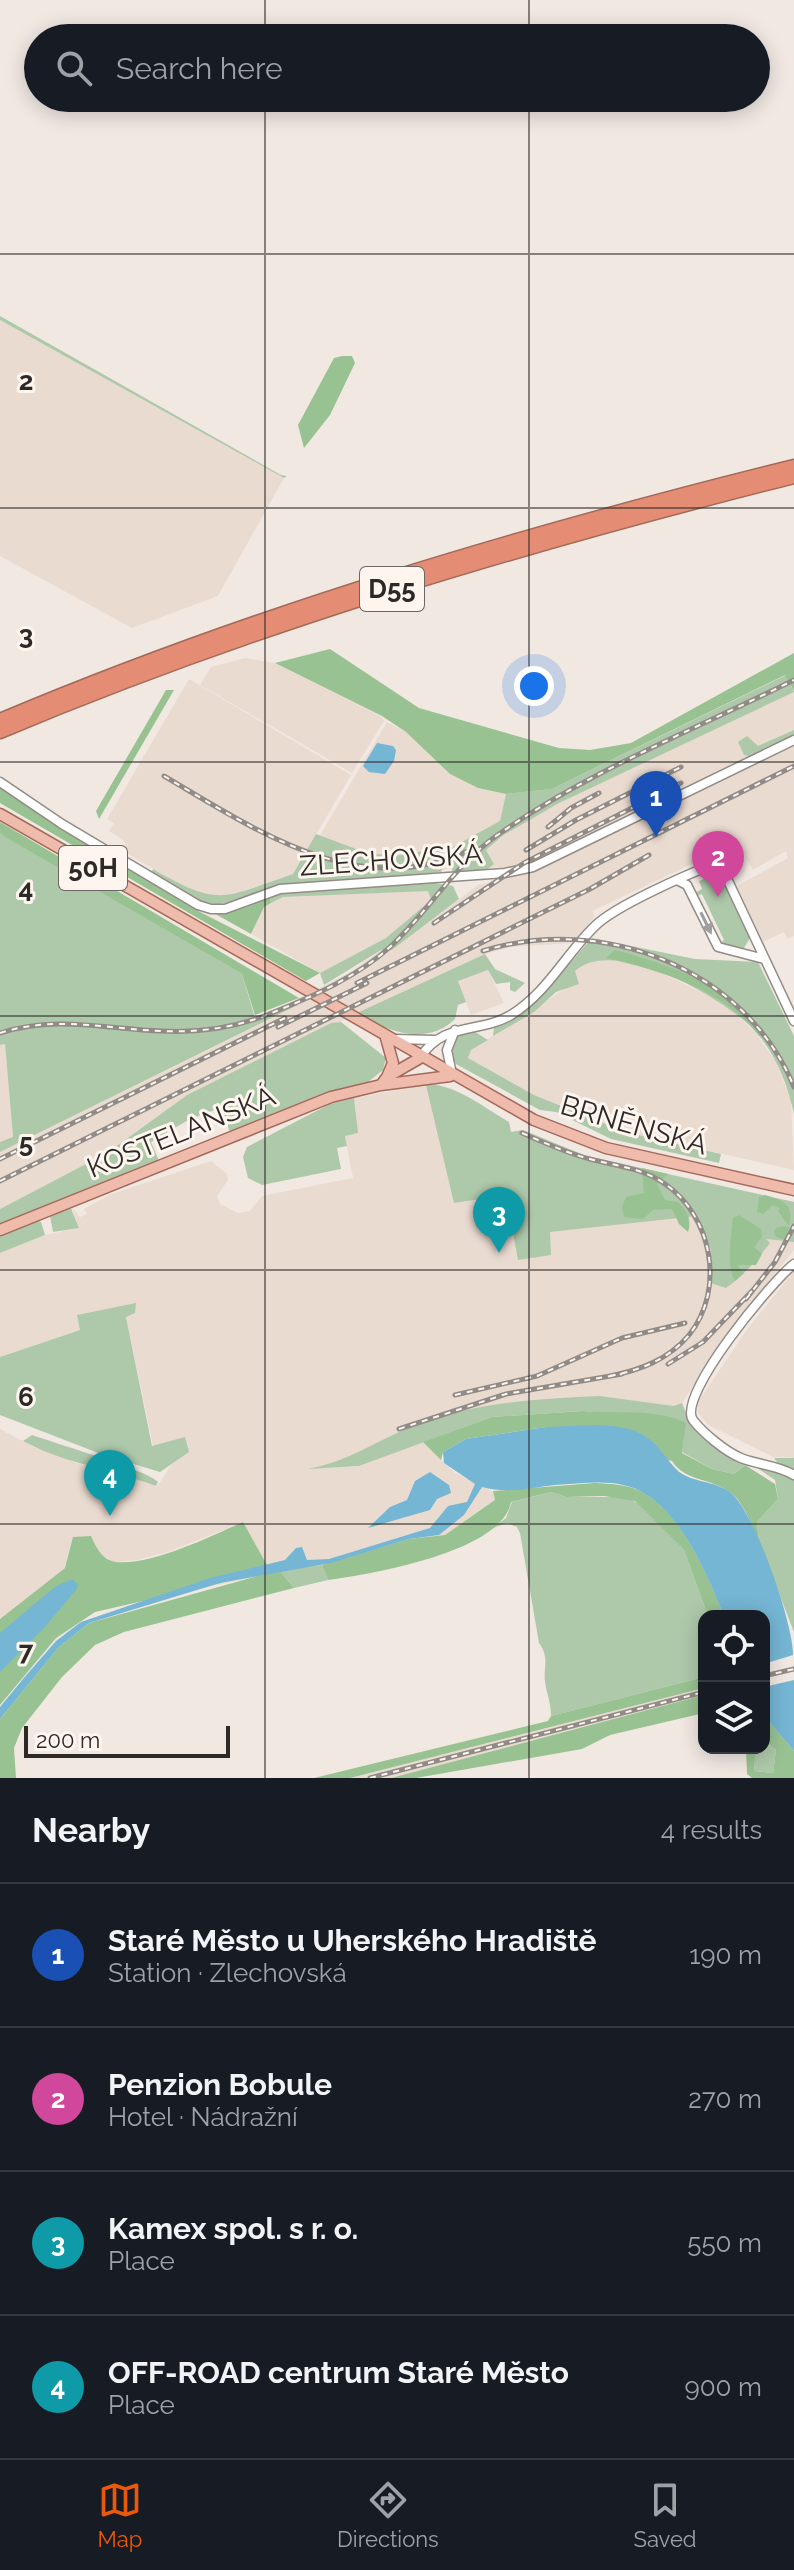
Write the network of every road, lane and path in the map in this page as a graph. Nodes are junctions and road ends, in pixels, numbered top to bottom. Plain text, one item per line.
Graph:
1 (794, 466) edge
2 (794, 477) edge
3 (0, 720) edge
4 (0, 732) edge
5 (794, 740) edge
6 (0, 782) edge
7 (0, 814) edge
8 (683, 883) junction
9 (754, 934) junction
10 (738, 953) junction
11 (766, 961) junction
12 (794, 1021) edge
13 (456, 1029) junction
14 (386, 1038) junction
15 (434, 1040) junction
16 (420, 1058) junction
17 (452, 1076) junction
18 (384, 1081) junction
19 (405, 1081) junction
20 (794, 1190) edge
21 (0, 1230) edge
22 (794, 1264) edge
23 (794, 1475) edge

1 - 3 highway, D55
2 - 4 highway, D55
5 - 6 street, ZLECHOVSKÁ
7 - 14 main road, 50H
8 - 9 street
8 -> 10 street
8 - 13 street
9 - 10 street
9 - 11 street
10 - 11 street
11 - 12 street
13 - 15 street
13 - 17 street
14 - 15 street
14 - 16 main road, BRNĚNSKÁ / 50H
14 - 18 main road
15 - 16 street
16 - 17 main road, BRNĚNSKÁ / 50H
16 - 18 main road, KOSTELANSKÁ
16 - 19 main road
17 - 19 main road, KOSTELANSKÁ
17 - 20 main road, BRNĚNSKÁ / 50H
18 - 19 main road, KOSTELANSKÁ
18 - 21 main road, KOSTELANSKÁ
22 - 23 street

